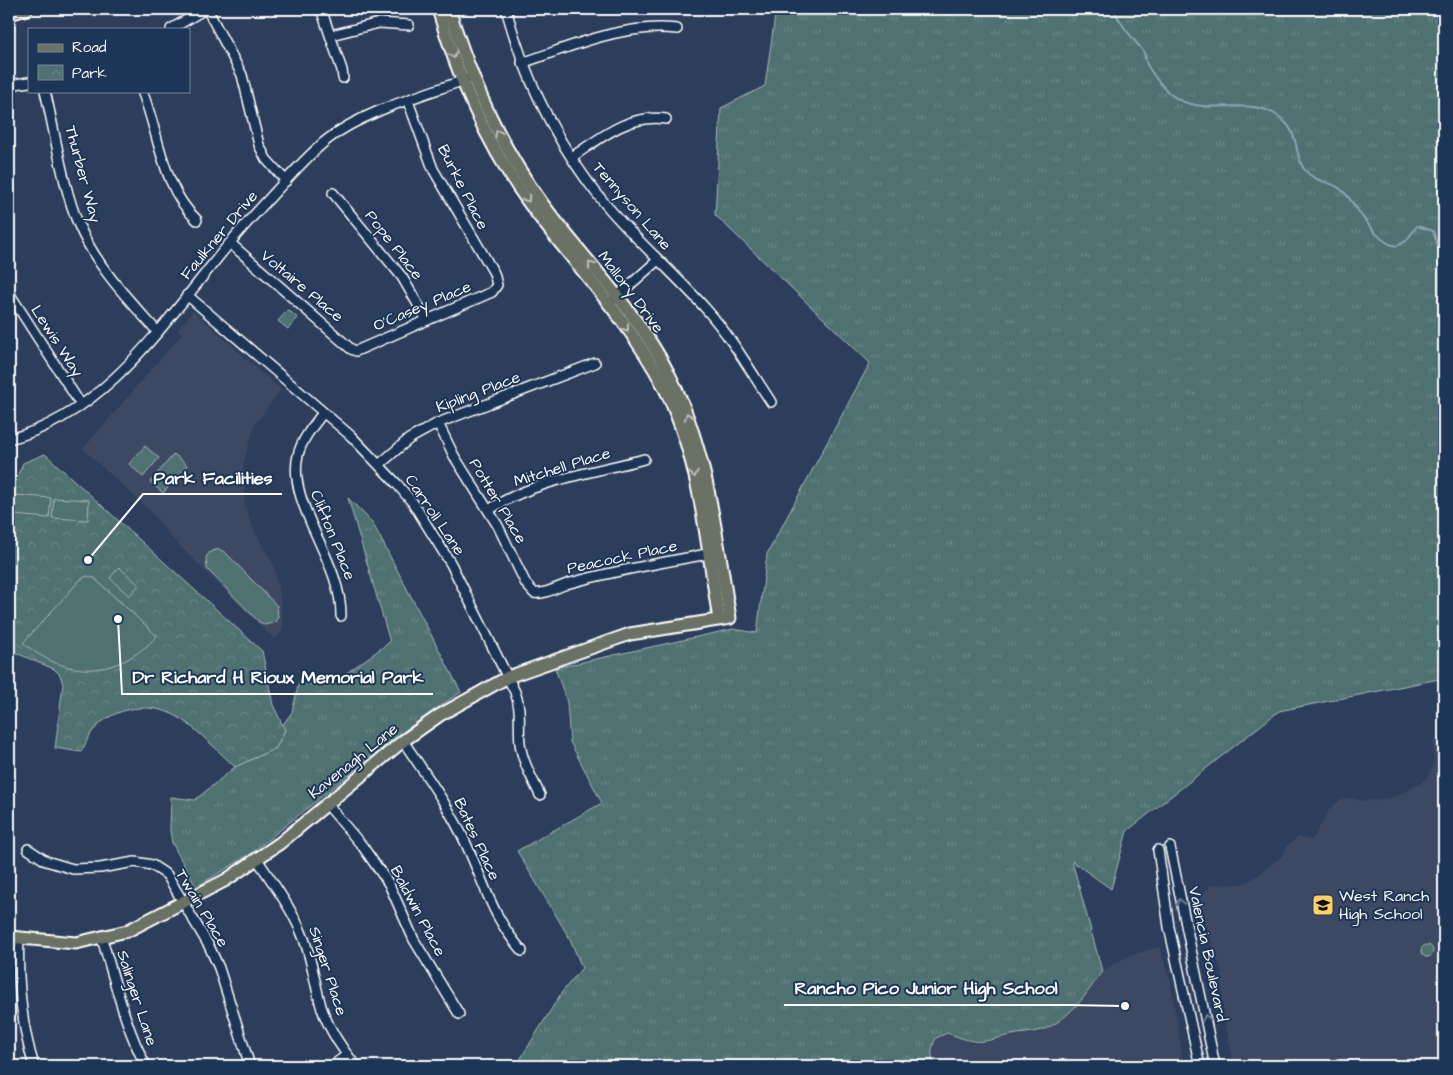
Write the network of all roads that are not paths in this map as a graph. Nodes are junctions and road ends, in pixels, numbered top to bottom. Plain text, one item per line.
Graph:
1 (27, 9) edge
2 (206, 9) edge
3 (321, 9) edge
4 (438, 9) edge
5 (450, 9) edge
6 (506, 9) edge
7 (9, 14) edge
8 (409, 24) dead end
9 (173, 28) edge
10 (677, 29) dead end
11 (331, 35) junction
12 (522, 63) junction
13 (343, 78) dead end
14 (467, 79) junction
15 (28, 82) edge
16 (9, 85) edge
17 (45, 92) edge
18 (142, 92) edge
19 (408, 101) junction
20 (666, 119) dead end
21 (572, 157) junction
22 (286, 181) junction
23 (333, 193) dead end
24 (197, 220) dead end
25 (230, 243) junction
26 (658, 260) junction
27 (497, 285) joint
28 (9, 293) edge
29 (187, 295) junction
30 (612, 301) junction
31 (427, 320) junction
32 (157, 331) junction
33 (356, 351) joint
34 (595, 363) dead end
35 (771, 402) dead end
36 (81, 405) junction
37 (324, 413) junction
38 (438, 423) junction
39 (9, 439) edge
40 (644, 459) dead end
41 (380, 464) junction
42 (489, 510) junction
43 (713, 553) junction
44 (534, 593) joint
45 (341, 616) dead end
46 (724, 619) joint
47 (508, 677) junction
48 (402, 741) junction
49 (540, 795) dead end
50 (326, 803) junction
51 (1170, 847) dead end
52 (28, 849) dead end
53 (1158, 850) dead end
54 (257, 859) junction
55 (184, 902) junction
56 (14, 937) edge
57 (102, 939) junction
58 (522, 950) dead end
59 (459, 1014) dead end
60 (347, 1055) junction
61 (34, 1066) edge
62 (146, 1066) edge
63 (250, 1066) edge
64 (332, 1066) edge
65 (356, 1066) edge
66 (1200, 1066) edge
67 (1215, 1066) edge

1 - 7 main road
2 - 9 street
2 - 22 street
3 - 11 street
4 -> 14 main road
5 - 14 main road, Mallory Drive
6 - 12 street, Tennyson Lane
8 - 11 street
10 - 12 street
11 - 13 street
12 - 21 street, Tennyson Lane
14 - 19 street, Faulkner Drive
14 - 30 main road, Mallory Drive
15 - 16 street
17 - 32 street, Thurber Way
18 - 24 street
19 - 22 street, Faulkner Drive
19 - 27 street, Burke Place
20 - 21 street
21 - 26 street, Tennyson Lane
22 - 25 street, Faulkner Drive
23 - 31 street, Pope Place
25 - 29 street, Faulkner Drive
25 - 33 street, Voltaire Place
26 - 30 street
26 - 35 street, Tennyson Lane
27 - 31 street, O'Casey Place
28 - 36 street, Lewis Way
29 - 32 street, Faulkner Drive
29 - 37 street, Carroll Lane
30 - 43 main road, Mallory Drive
31 - 33 street, O'Casey Place
32 - 36 street, Faulkner Drive
34 - 38 street, Kipling Place
36 - 39 street, Faulkner Drive
37 - 41 street, Carroll Lane
37 - 45 street, Clifton Place
38 - 41 street, Kipling Place
38 - 42 street, Potter Place
40 - 42 street, Mitchell Place
41 - 47 street, Carroll Lane
42 - 44 street, Potter Place
43 - 44 street, Peacock Place
43 - 46 main road, Mallory Drive
46 - 47 main road, Kavenagh Lane
47 - 48 main road, Kavenagh Lane
47 - 49 street, Carroll Lane
48 - 50 main road, Kavenagh Lane
48 - 58 street, Bates Place
50 - 54 main road, Kavenagh Lane
50 - 59 street, Baldwin Place
67 -> 51 street, Valencia Boulevard
52 - 55 street, Twain Place
53 - 66 street, Valencia Boulevard
54 - 55 main road, Kavenagh Lane
54 - 60 street, Singer Place
55 - 57 main road, Kavenagh Lane
55 - 63 street, Twain Place
56 - 57 main road, Kavenagh Lane
56 - 61 street
57 - 62 street, Salinger Lane
60 - 64 street
60 - 65 street, Singer Place

